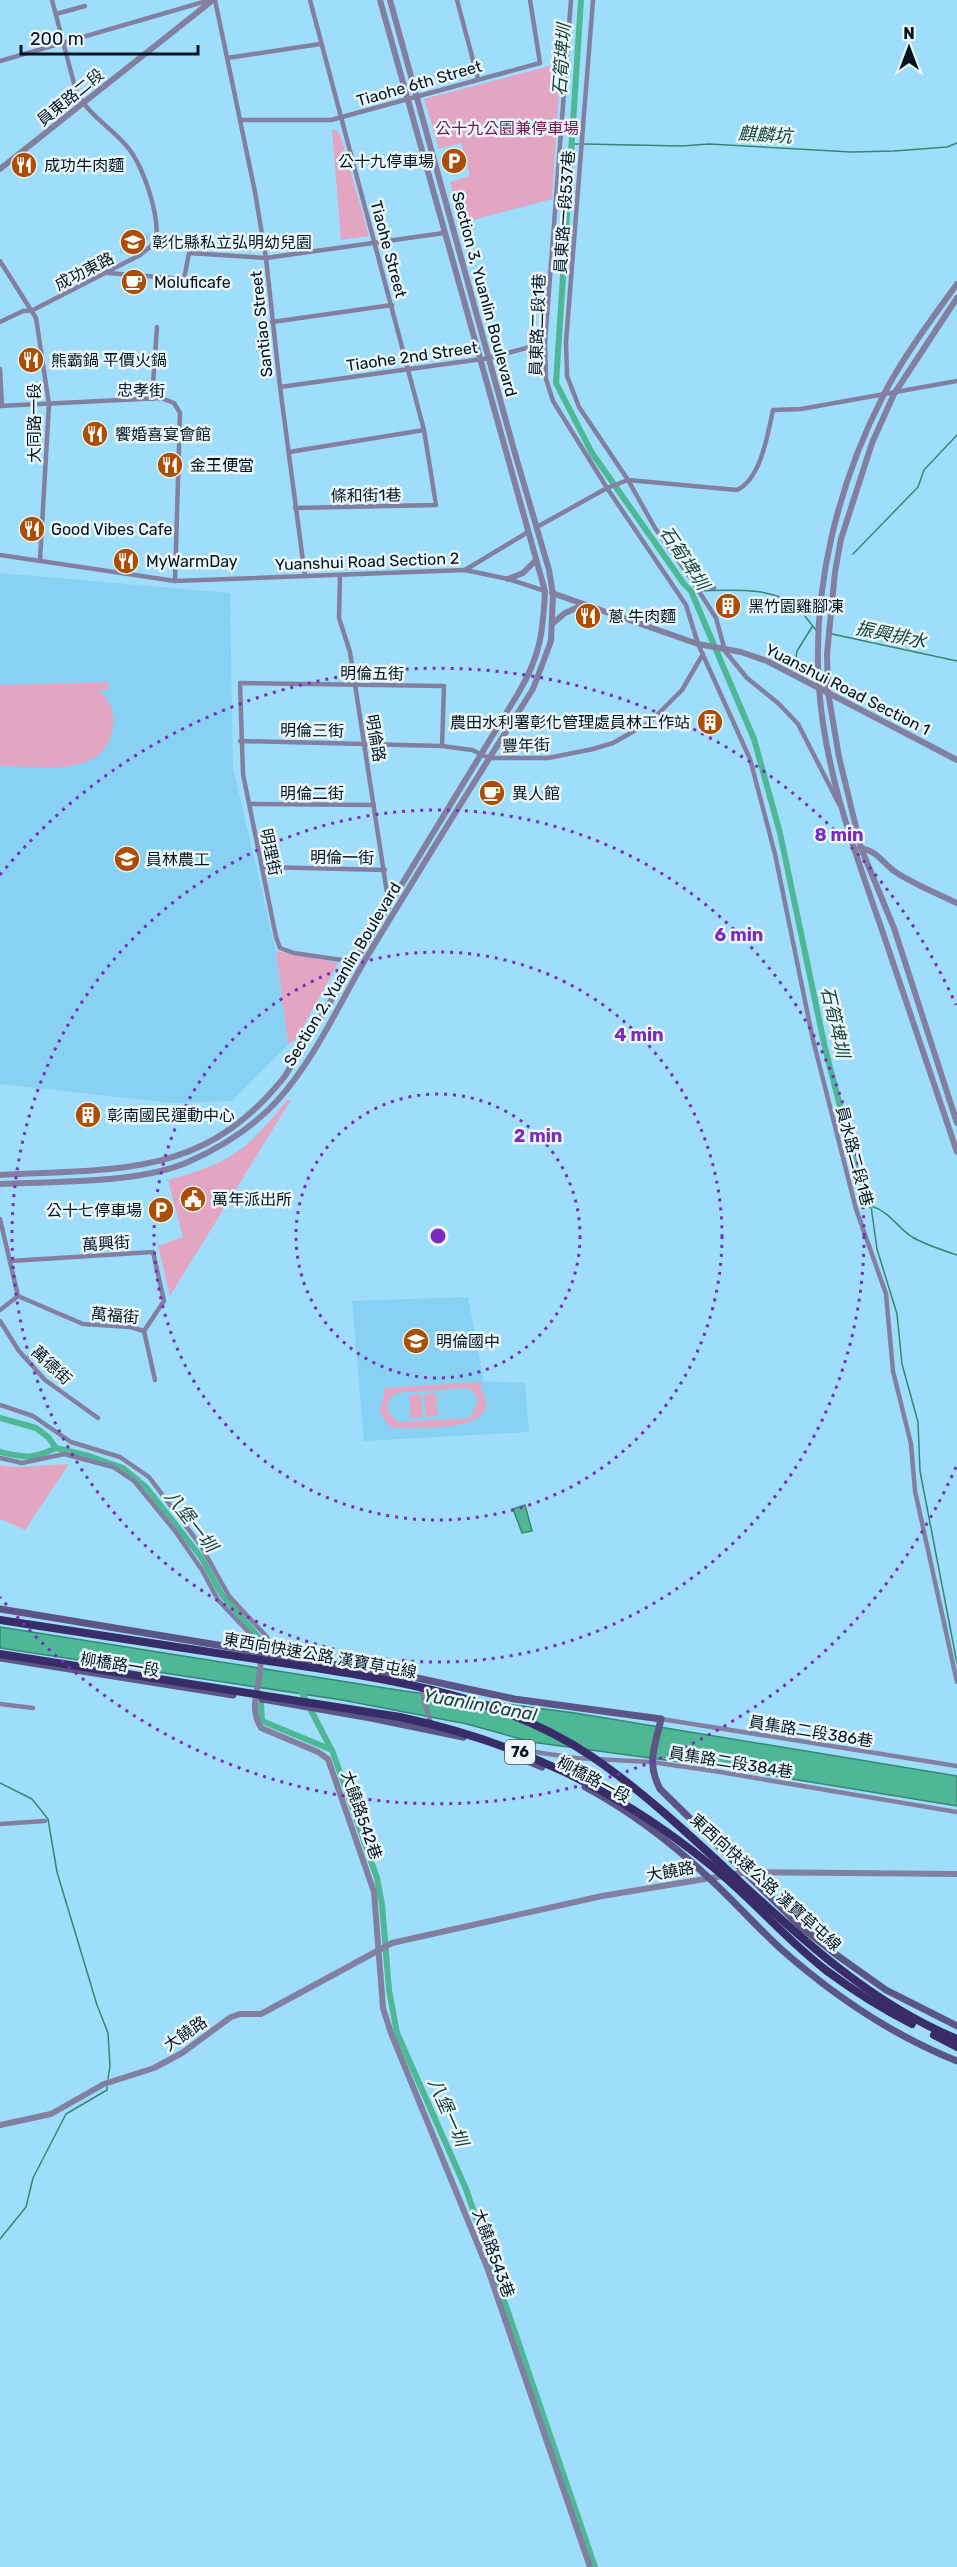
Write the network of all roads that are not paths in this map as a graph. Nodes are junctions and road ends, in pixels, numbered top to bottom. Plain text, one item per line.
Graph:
1 (52, 0) edge
2 (213, 0) edge
3 (310, 0) edge
4 (380, 0) edge
5 (390, 0) edge
6 (457, 0) edge
7 (530, 0) edge
8 (571, 0) edge
9 (592, 0) edge
10 (85, 6) dead end
11 (56, 14) junction
12 (63, 41) junction
13 (320, 44) junction
14 (227, 58) junction
15 (0, 61) edge
16 (478, 79) junction
17 (417, 97) junction
18 (407, 99) junction
19 (82, 104) junction
20 (342, 117) junction
21 (240, 120) junction
22 (0, 170) edge
23 (444, 233) junction
24 (374, 242) junction
25 (266, 258) junction
26 (0, 261) edge
27 (108, 273) junction
28 (957, 284) edge
29 (957, 298) edge
30 (392, 305) junction
31 (33, 310) junction
32 (0, 322) edge
33 (272, 322) junction
34 (157, 327) dead end
35 (545, 343) junction
36 (489, 358) junction
37 (478, 359) junction
38 (0, 369) edge
39 (407, 369) junction
40 (957, 381) edge
41 (280, 387) junction
42 (894, 394) junction
43 (884, 395) junction
44 (152, 399) junction
45 (49, 404) junction
46 (1, 406) edge
47 (424, 430) junction
48 (289, 452) junction
49 (628, 480) junction
50 (607, 488) junction
51 (436, 505) joint
52 (296, 508) junction
53 (537, 527) junction
54 (528, 532) junction
55 (0, 555) edge
56 (40, 560) junction
57 (536, 560) junction
58 (465, 570) junction
59 (340, 575) junction
60 (305, 576) junction
61 (508, 579) junction
62 (692, 580) junction
63 (175, 581) junction
64 (714, 588) dead end
65 (545, 591) junction
66 (553, 594) junction
67 (583, 605) junction
68 (552, 624) junction
69 (698, 644) junction
70 (725, 651) junction
71 (703, 654) junction
72 (240, 683) joint
73 (354, 685) junction
74 (819, 688) junction
75 (828, 692) junction
76 (240, 741) junction
77 (366, 744) junction
78 (441, 746) junction
79 (481, 754) junction
80 (489, 758) junction
81 (957, 760) edge
82 (249, 804) junction
83 (374, 805) junction
84 (841, 807) junction
85 (861, 848) junction
86 (853, 849) junction
87 (263, 867) junction
88 (385, 870) junction
89 (957, 903) edge
90 (389, 906) junction
91 (355, 962) junction
92 (957, 1123) edge
93 (957, 1152) edge
94 (0, 1175) edge
95 (0, 1185) edge
96 (0, 1219) edge
97 (11, 1261) junction
98 (18, 1296) junction
99 (164, 1301) joint
100 (0, 1310) edge
101 (0, 1321) edge
102 (144, 1331) junction
103 (155, 1380) dead end
104 (0, 1405) edge
105 (98, 1418) dead end
106 (0, 1458) edge
107 (0, 1609) edge
108 (0, 1620) edge
109 (259, 1652) junction
110 (0, 1656) edge
111 (275, 1656) junction
112 (417, 1678) junction
113 (957, 1682) edge
114 (255, 1698) junction
115 (0, 1704) edge
116 (33, 1708) dead end
117 (661, 1719) junction
118 (433, 1731) junction
119 (501, 1750) junction
120 (651, 1762) junction
121 (957, 1766) edge
122 (957, 1812) edge
123 (45, 1821) dead end
124 (0, 1824) edge
125 (747, 1872) junction
126 (957, 1874) edge
127 (709, 1878) junction
128 (378, 1949) junction
129 (957, 2026) edge
130 (957, 2039) edge
131 (957, 2047) edge
132 (957, 2061) edge
133 (0, 2125) edge
134 (590, 2567) edge

1 - 11 street, 成功東路
2 - 12 street
2 - 14 street, Santiao Street
2 - 19 street, 員東路二段
3 - 13 street, Tiaohe Street
4 - 18 street, Section 3, Yuanlin Boulevard
5 - 17 street, Section 3, Yuanlin Boulevard
6 - 16 street
7 - 16 street, Tiaohe 6th Street
8 - 35 street, 員東路二段1巷
9 - 49 street, 員東路一段537巷
10 - 11 street
11 - 12 street, 成功東路
12 - 15 street
12 - 19 street, 成功東路
13 - 14 street
13 - 20 street, Tiaohe Street
14 - 21 street, Santiao Street
16 - 17 street, Tiaohe 6th Street
17 - 18 street, Tiaohe 6th Street
17 - 36 street, Section 3, Yuanlin Boulevard
18 - 20 street, Tiaohe 6th Street
18 - 23 street, Section 3, Yuanlin Boulevard
19 - 22 street, 員東路二段
19 - 27 street, 成功東路
20 - 21 street, Tiaohe 6th Street
20 - 24 street, Tiaohe Street
21 - 25 street, Santiao Street
23 - 24 street
23 - 37 street, Section 3, Yuanlin Boulevard
24 - 25 street
24 - 30 street, Tiaohe Street
25 - 27 street
25 - 33 street, Santiao Street
26 - 31 street, 大同路一段
27 - 31 street, 成功東路
28 - 43 street
29 - 42 street
30 - 33 street
30 - 39 street, Tiaohe Street
31 - 32 street, 成功東路
31 - 45 street, 大同路一段
33 - 41 street, Santiao Street
34 - 44 street
35 - 36 street, Tiaohe 2nd Street
35 - 50 street, 員東路二段1巷
36 - 37 street, Tiaohe 2nd Street
36 - 53 street, Section 3, Yuanlin Boulevard
37 - 39 street, Tiaohe 2nd Street
37 - 54 street, Section 3, Yuanlin Boulevard
38 - 46 street
39 - 41 street, Tiaohe 2nd Street
39 - 47 street, Tiaohe Street
40 - 42 street
41 - 48 street, Santiao Street
42 - 43 street
42 - 75 street
43 - 49 street
43 - 74 street
44 - 45 street, 忠孝街
44 - 63 street, 忠孝街
45 - 46 street, 忠孝街
45 - 56 street, 大同路一段
47 - 48 street
47 - 51 street, Tiaohe Street
48 - 52 street, Santiao Street
49 - 50 street
49 - 62 street, 員東路一段537巷
50 - 53 street
50 - 69 street, 員東路二段1巷
51 - 52 street, 條和街1巷
52 - 60 street, Santiao Street
53 - 66 street, Section 3, Yuanlin Boulevard
54 - 57 street, Section 3, Yuanlin Boulevard
54 - 58 street
55 - 56 street, Yuanshui Road Section 2
56 - 63 street, Yuanshui Road Section 2
57 - 61 street
57 - 65 street, Section 3, Yuanlin Boulevard
58 - 59 street, Yuanshui Road Section 2
58 - 61 street, Yuanshui Road Section 2
59 - 60 street, Yuanshui Road Section 2
59 - 73 street, 明倫路
60 - 63 street, Yuanshui Road Section 2
61 - 65 street, Yuanshui Road Section 2
62 - 64 street
62 - 70 street, 員東路一段537巷
65 - 66 street, Yuanshui Road Section 2
65 - 79 street, Section 2, Yuanlin Boulevard
66 - 67 street, Yuanshui Road Section 2
66 - 68 street, Section 2, Yuanlin Boulevard
67 - 68 street
67 - 69 street, Yuanshui Road Section 2
68 - 80 street, Section 2, Yuanlin Boulevard
69 - 70 street, Yuanshui Road Section 2
69 - 71 street, 員水路二段1巷
70 - 74 street, Yuanshui Road Section 1
70 - 84 street
71 - 80 street, 豐年街
71 - 113 street, 員水路二段1巷
72 - 73 street, 明倫五街
72 - 76 street, 明理街
73 - 77 street, 明倫路
73 - 78 street, 明倫五街
74 - 75 street, Yuanshui Road Section 1
74 - 84 street
75 - 81 street, Yuanshui Road Section 1
75 - 85 street
76 - 77 street, 明倫三街
76 - 82 street, 明理街
77 - 78 street, 明倫三街
77 - 83 street, 明倫路
78 - 79 street, 明倫三街
79 - 80 street, 明倫三街
79 - 90 street, Section 2, Yuanlin Boulevard
80 - 95 street, Section 2, Yuanlin Boulevard
82 - 83 street, 明倫二街
82 - 87 street, 明理街
83 - 88 street, 明倫路
84 - 86 street
85 - 86 street
85 - 89 street
85 - 92 street
86 - 93 street
87 - 88 street, 明倫一街
87 - 91 street, 明理街
88 - 90 street, 明倫路
90 - 91 street, Section 2, Yuanlin Boulevard
91 - 94 street, Section 2, Yuanlin Boulevard
96 - 97 street
97 - 98 street
97 - 99 street, 萬興街
98 - 100 street
98 - 102 street, 萬福街
99 - 102 street, 萬福街
101 - 105 street, 萬德街
102 - 103 street
104 - 111 street
106 - 109 street
107 - 109 main road
108 - 130 highway, 東西向快速公路 漢寶草屯線 / 76, bridge
109 - 111 main road
109 - 114 street
110 - 114 main road, 柳橋路一段
110 - 131 highway, 東西向快速公路 漢寶草屯線 / 76, bridge
111 - 112 main road
112 - 117 main road
112 - 118 street
114 - 118 main road, 柳橋路一段
114 - 128 street, 大饒路542巷
115 - 116 street
117 - 120 main road
117 - 121 street, 員集路二段386巷
118 - 119 main road, 柳橋路一段
119 - 120 street, 員集路二段384巷
119 - 127 main road, 柳橋路一段
120 - 122 street, 員集路二段384巷
120 - 125 main road, 柳橋路一段
123 - 124 street
125 - 126 street, 大饒路
125 - 127 street, 大饒路
125 - 129 main road, 柳橋路一段
127 - 128 street, 大饒路
127 - 132 main road, 柳橋路一段
128 - 133 street, 大饒路
128 - 134 street, 大饒路543巷

